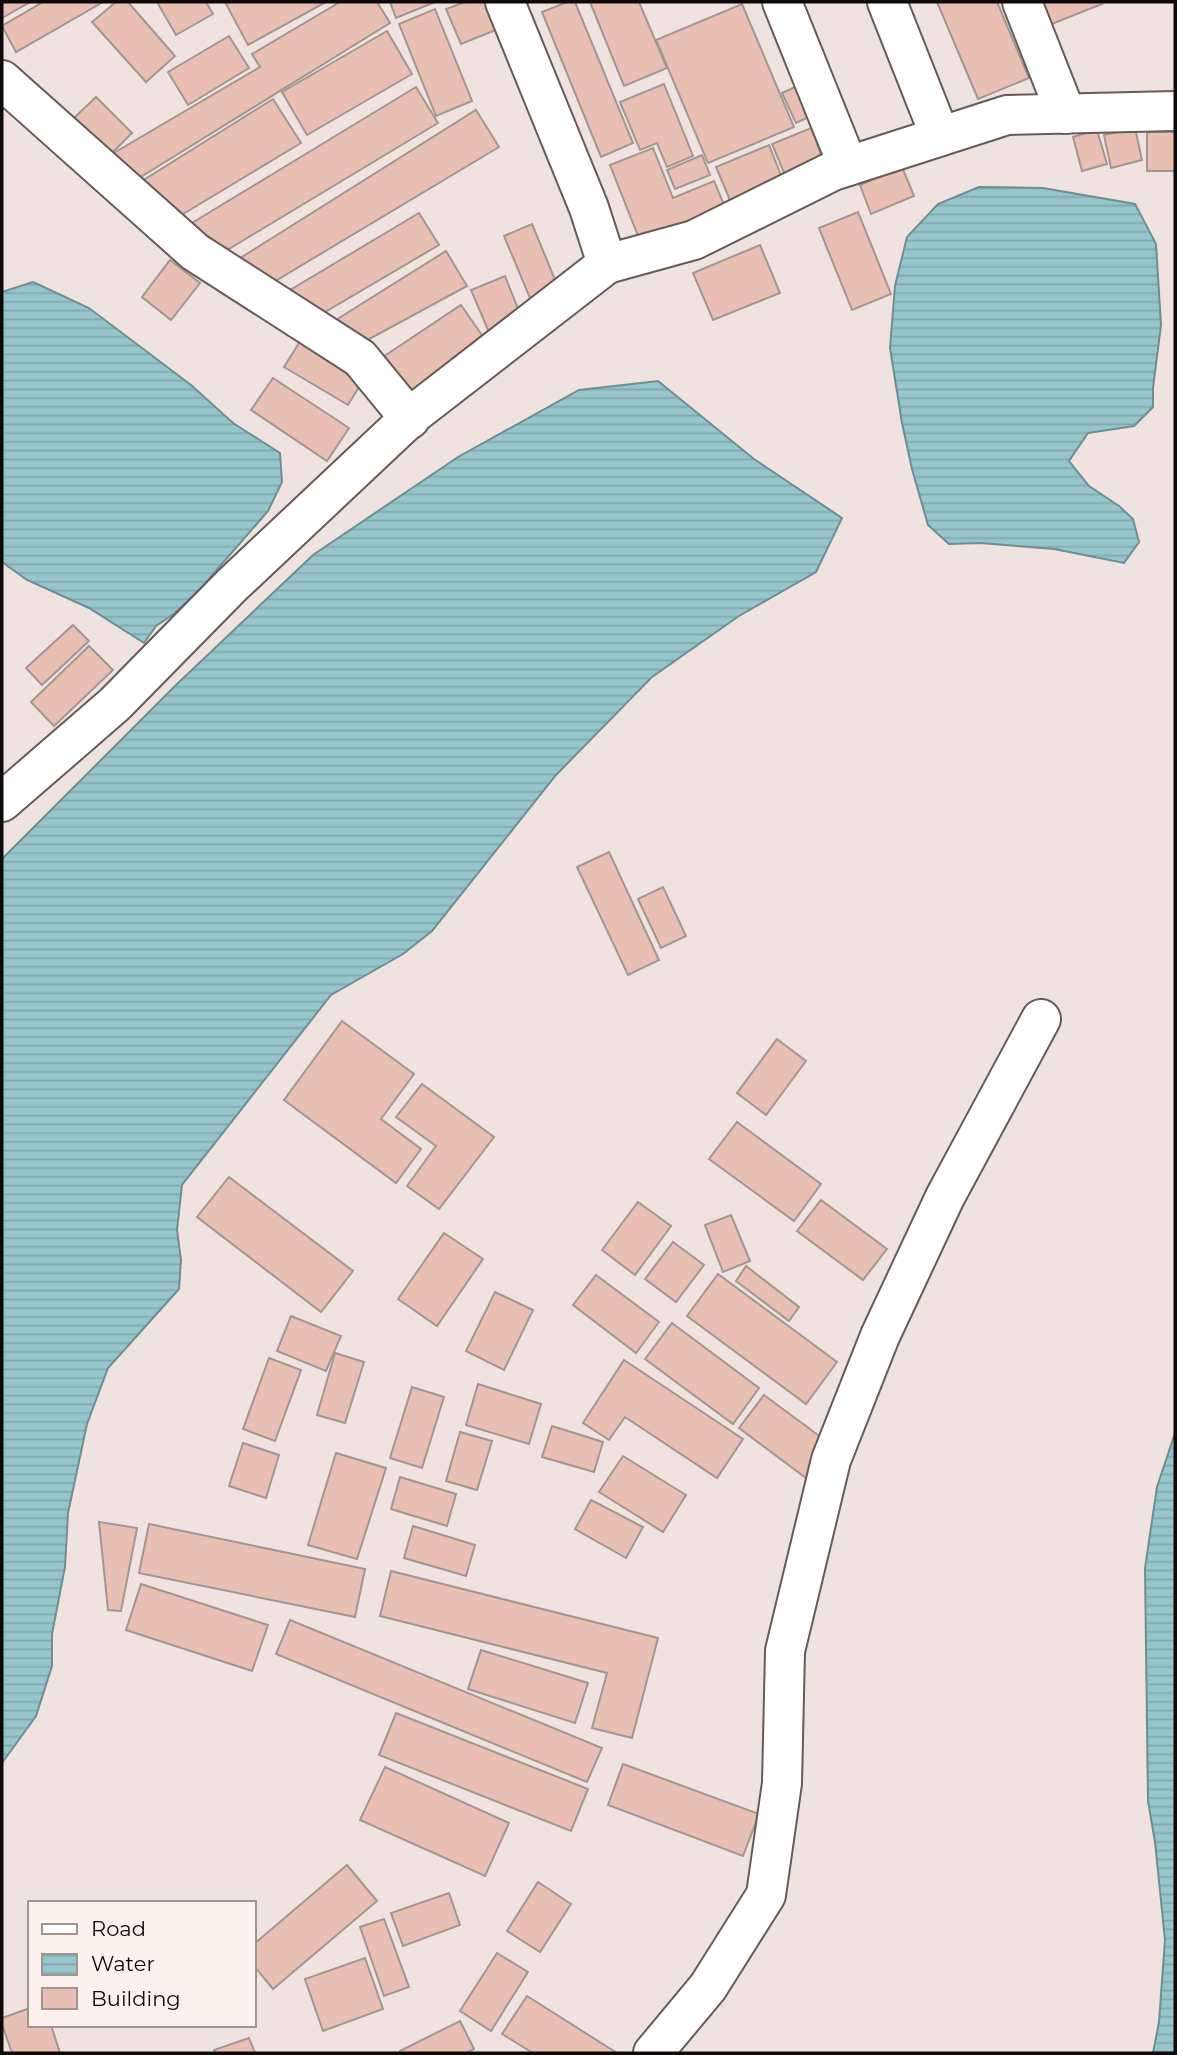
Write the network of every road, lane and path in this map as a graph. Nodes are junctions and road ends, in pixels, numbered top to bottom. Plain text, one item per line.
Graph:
1 (505, 2) edge
2 (782, 2) edge
3 (887, 2) edge
4 (1022, 2) edge
5 (2, 80) edge
6 (1175, 111) edge
7 (1066, 114) junction
8 (940, 136) junction
9 (848, 166) junction
10 (607, 264) junction
11 (410, 419) junction
12 (2, 802) edge
13 (1041, 1019) dead end
14 (653, 2053) edge

1 - 10 street
2 - 9 street
3 - 8 street
4 - 7 street
5 - 11 street
6 - 7 street
7 - 8 street
8 - 9 street
9 - 10 street
10 - 11 street
11 - 12 street
13 - 14 street

